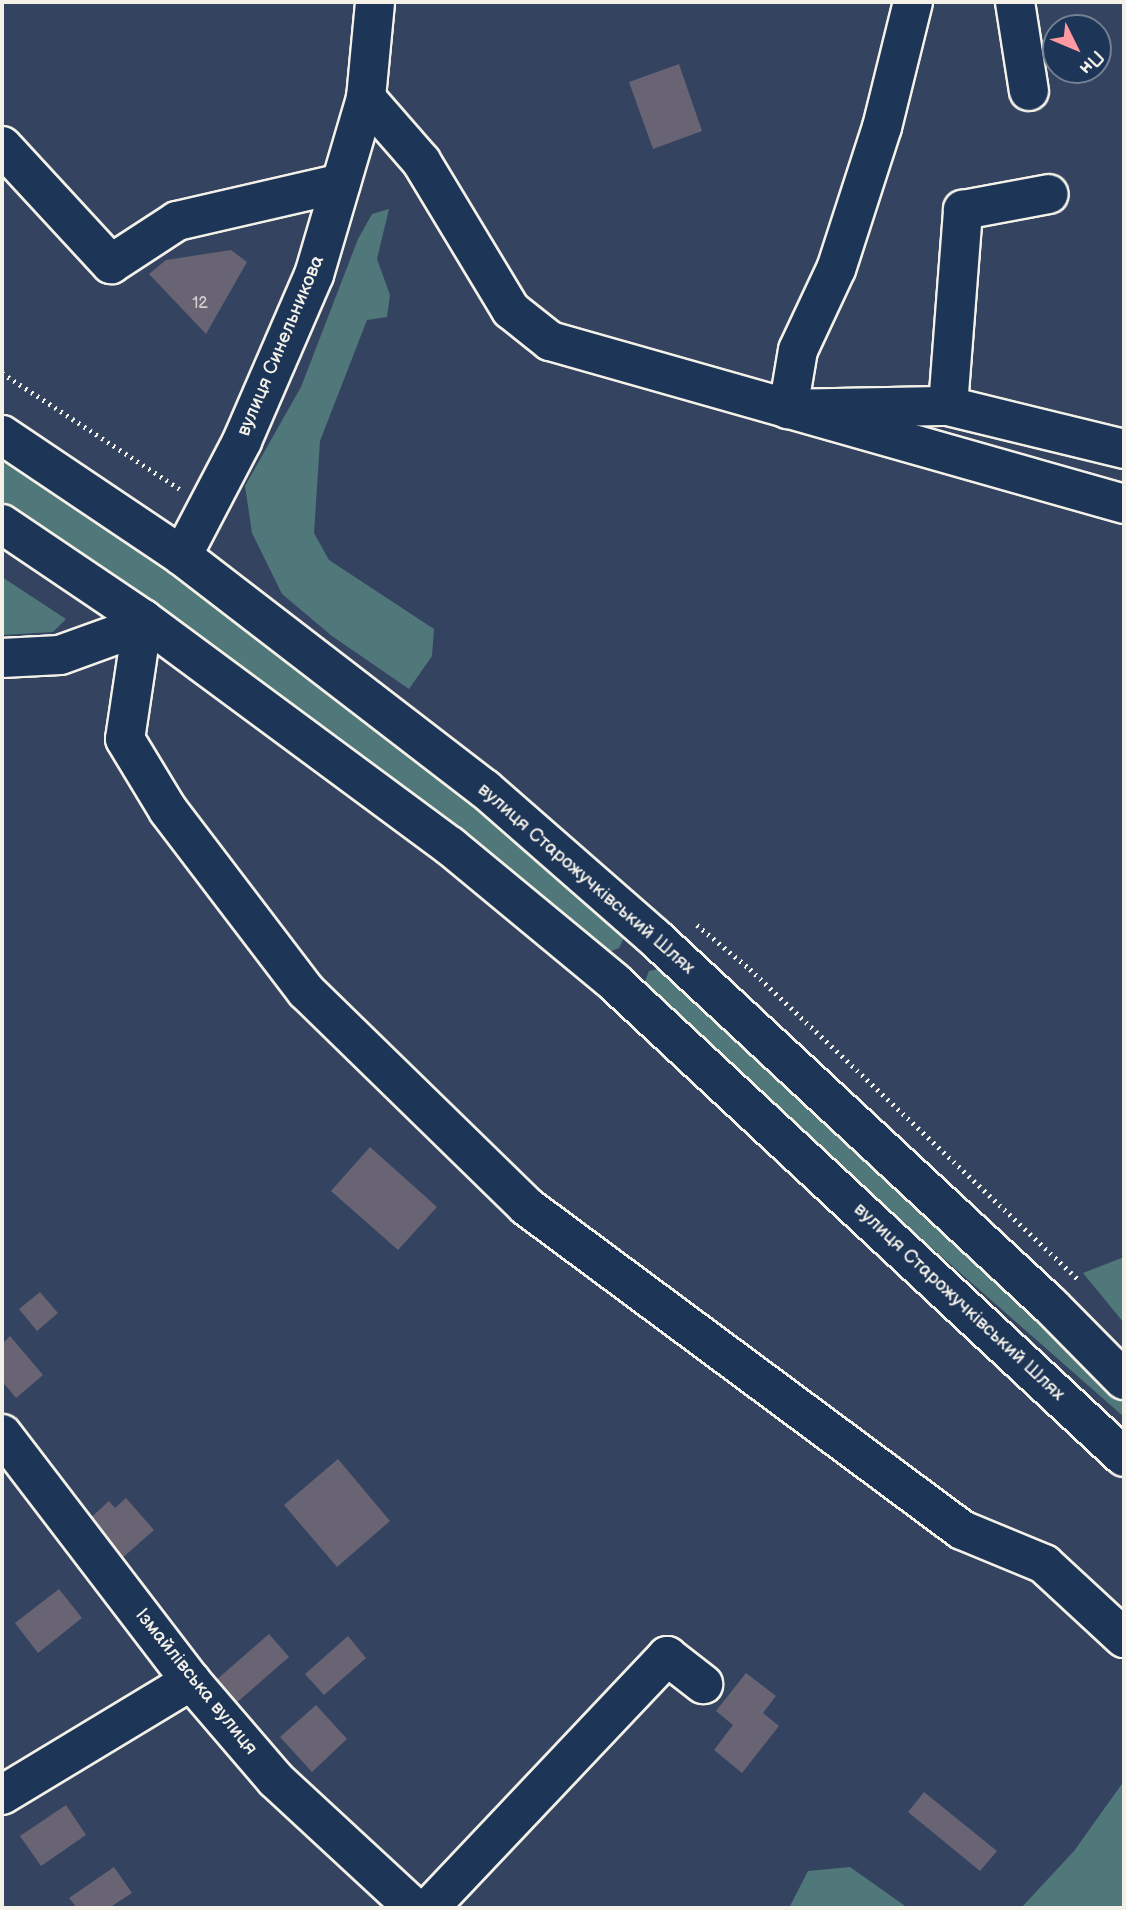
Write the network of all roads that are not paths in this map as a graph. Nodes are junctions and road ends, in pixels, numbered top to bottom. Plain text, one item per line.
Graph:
1 (375, 2) edge
2 (913, 2) edge
3 (1021, 2) edge
4 (1029, 91) dead end
5 (366, 98) junction
6 (2, 146) edge
7 (341, 183) junction
8 (1049, 194) dead end
9 (948, 406) junction
10 (788, 409) junction
11 (2, 435) edge
12 (1124, 449) edge
13 (1124, 505) edge
14 (2, 524) edge
15 (182, 556) junction
16 (143, 619) junction
17 (2, 659) edge
18 (654, 937) junction
19 (613, 981) junction
20 (1124, 1380) edge
21 (2, 1434) edge
22 (1124, 1457) edge
23 (1124, 1638) edge
24 (191, 1681) junction
25 (703, 1684) dead end
26 (2, 1795) edge
27 (414, 1908) edge
28 (429, 1908) edge

1 - 5 main road, вулиця Синельникова
2 - 10 main road
3 - 4 main road
5 - 7 main road, вулиця Синельникова
5 - 10 main road
6 - 7 main road
7 - 15 main road, вулиця Синельникова
8 - 9 main road
9 - 10 main road
9 - 12 main road
10 - 13 main road
11 - 15 main road, вулиця Старожучківський Шлях
14 - 16 main road, вулиця Старожучківський Шлях
15 - 18 main road, вулиця Старожучківський Шлях
16 - 17 main road
16 - 19 main road, вулиця Старожучківський Шлях
16 - 23 main road
18 - 19 main road
18 - 20 main road, вулиця Старожучківський Шлях
19 - 22 main road, вулиця Старожучківський Шлях
21 - 24 main road, Ізмайлівська вулиця
24 - 26 main road
24 - 27 main road, Ізмайлівська вулиця
25 - 28 main road

